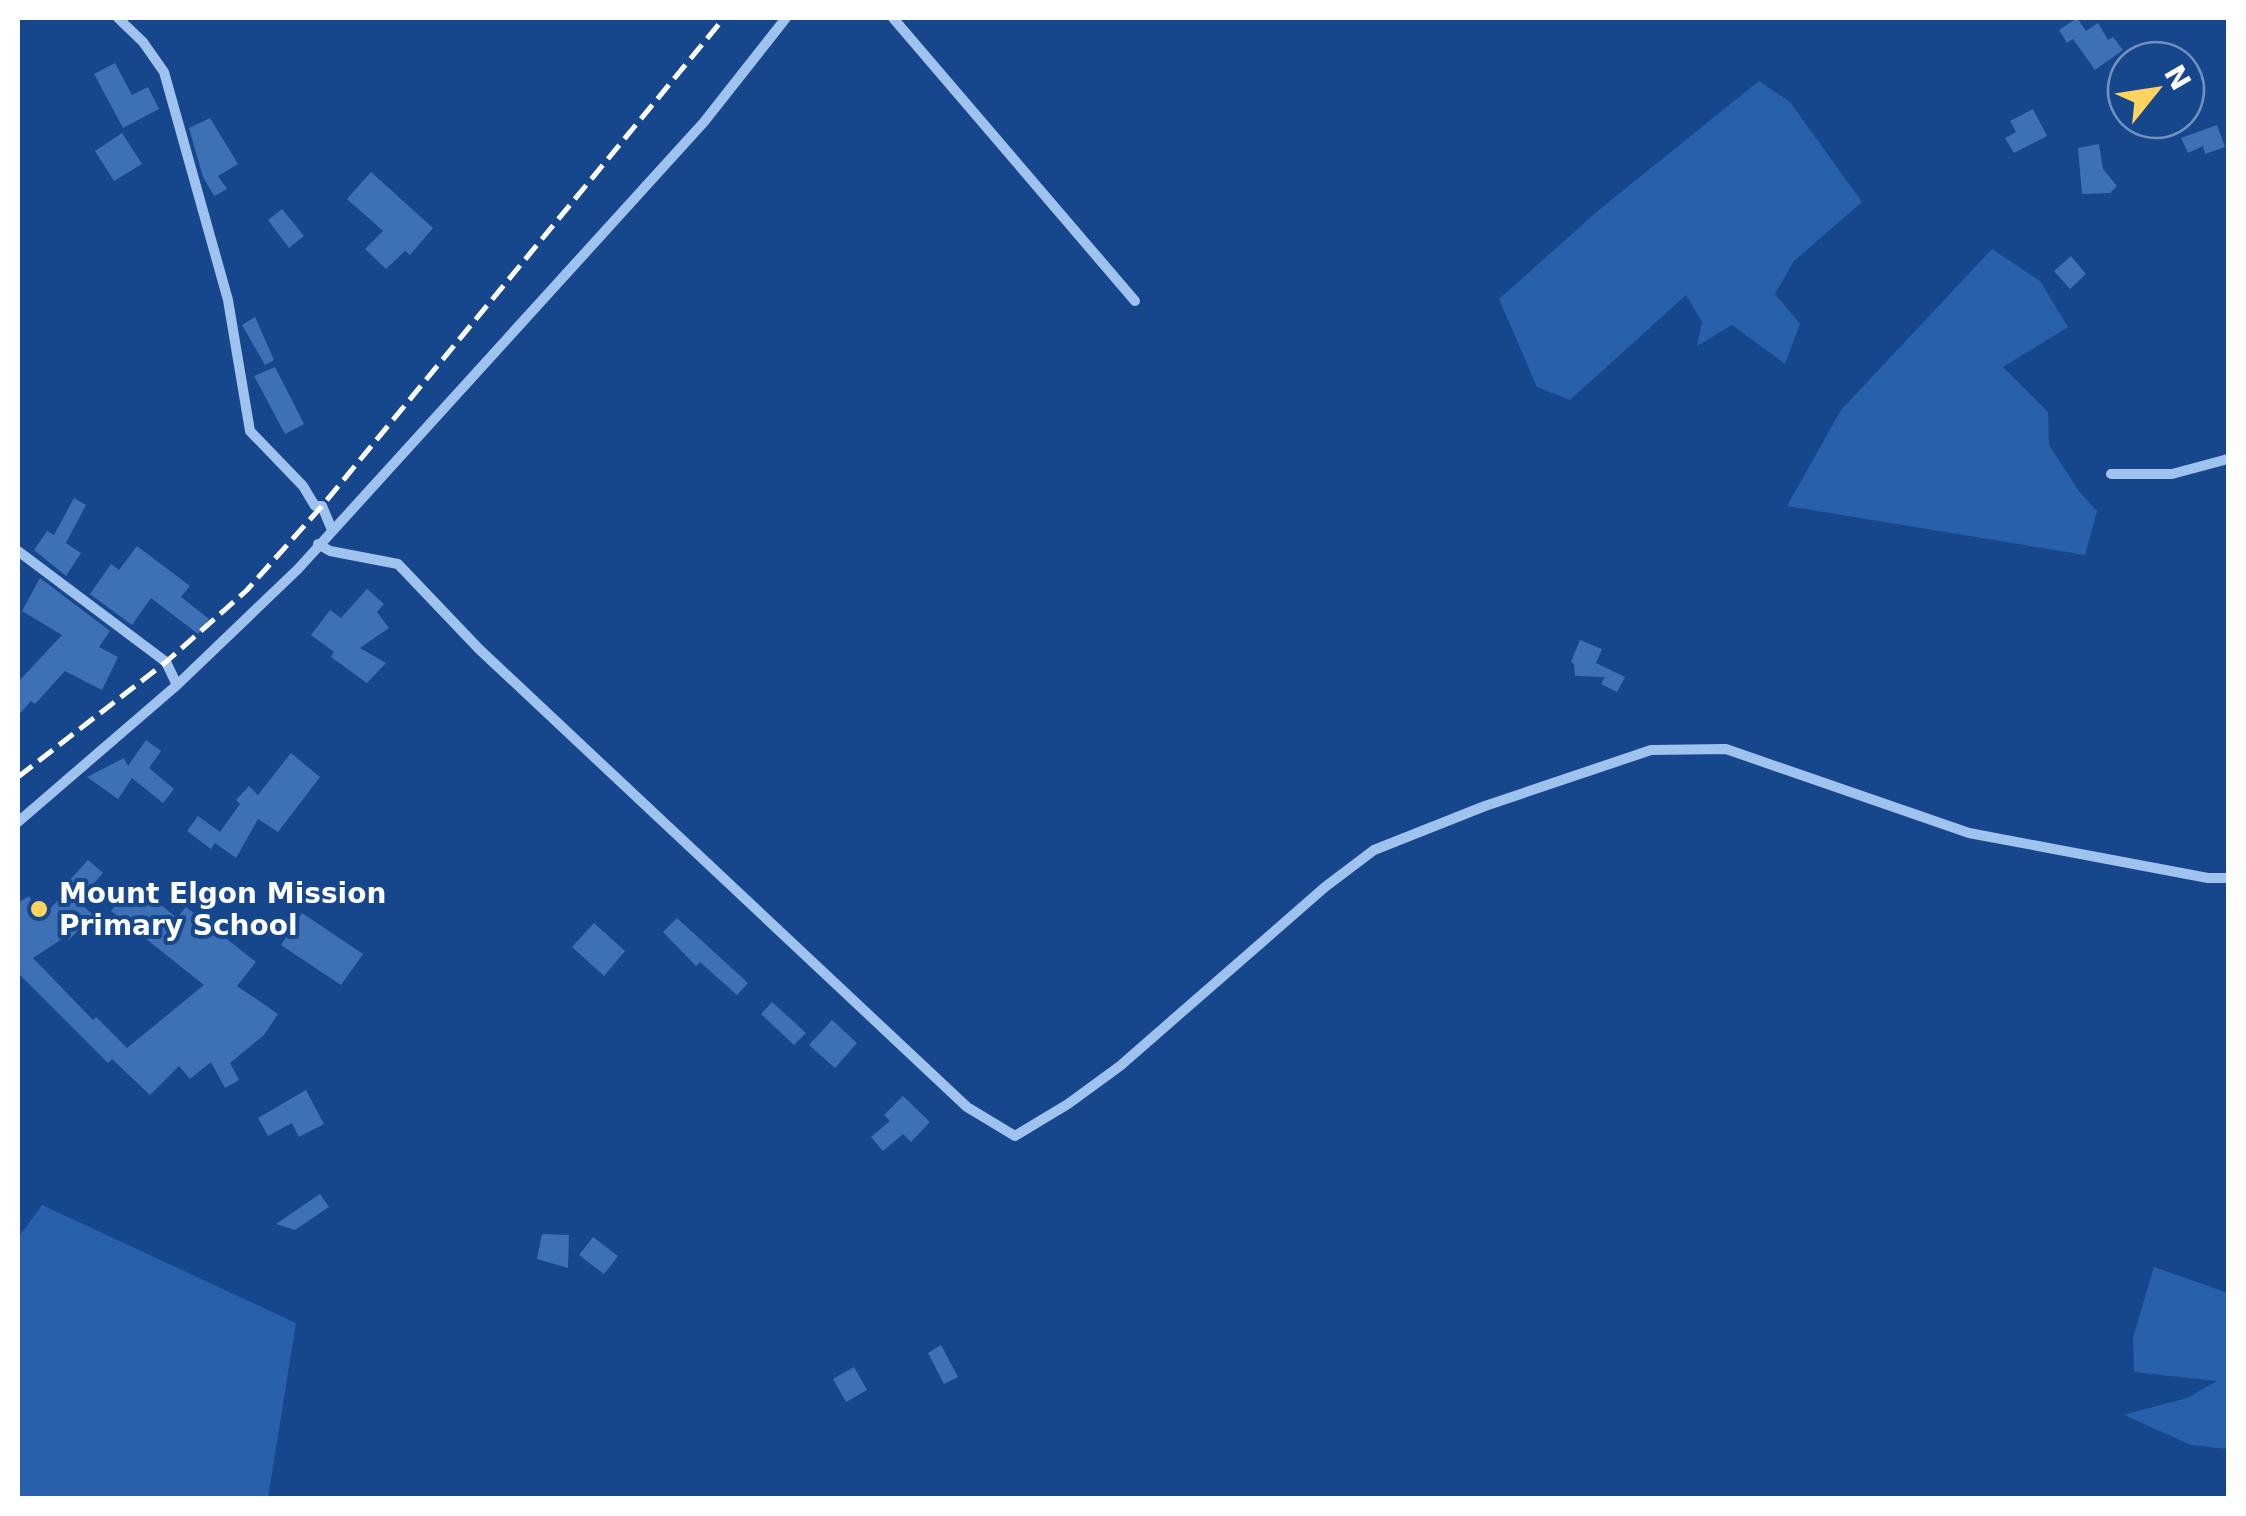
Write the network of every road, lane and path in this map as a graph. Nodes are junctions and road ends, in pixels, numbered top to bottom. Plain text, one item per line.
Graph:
1 (118, 18) edge
2 (786, 18) edge
3 (892, 18) edge
4 (1135, 302) dead end
5 (2228, 459) edge
6 (2111, 474) dead end
7 (332, 530) junction
8 (318, 544) junction
9 (18, 551) edge
10 (177, 686) junction
11 (18, 822) edge
12 (2228, 878) edge

1 - 7 street
2 - 7 street
3 - 4 street
5 - 6 street
7 - 8 street
8 - 10 street
8 - 12 street
9 - 10 street
10 - 11 street

